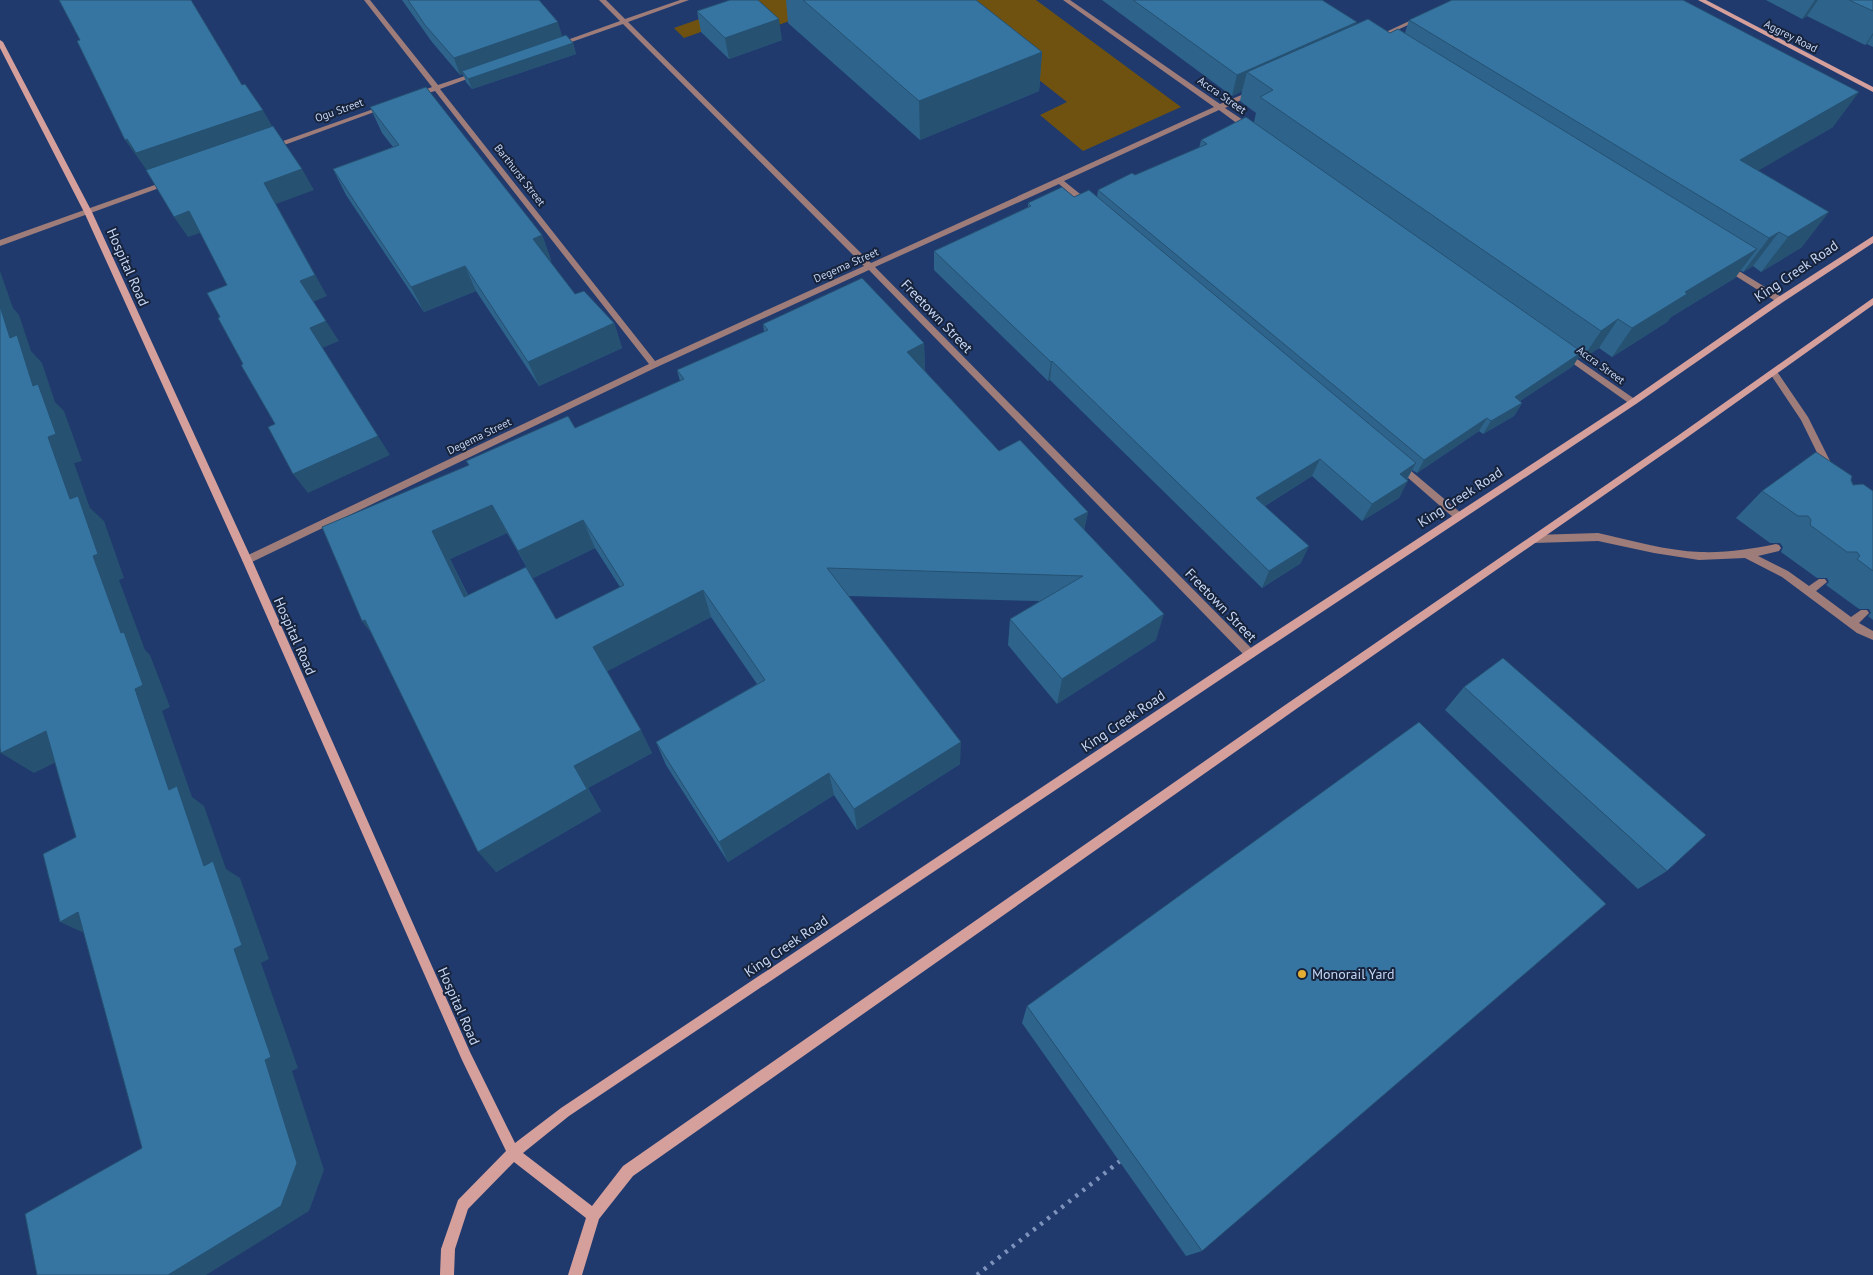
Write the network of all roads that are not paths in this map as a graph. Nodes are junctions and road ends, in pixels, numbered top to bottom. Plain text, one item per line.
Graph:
1 (367, 0) edge
2 (602, 0) edge
3 (686, 0) edge
4 (1066, 0) edge
5 (1701, 0) edge
6 (1432, 12) edge
7 (624, 22) junction
8 (0, 42) edge
9 (1378, 47) edge
10 (550, 48) edge
11 (484, 71) edge
12 (438, 87) junction
13 (1263, 87) edge
14 (1873, 90) edge
15 (410, 97) edge
16 (392, 104) edge
17 (1219, 106) junction
18 (1259, 135) edge
19 (263, 150) edge
20 (180, 180) edge
21 (1059, 180) junction
22 (88, 212) junction
23 (1097, 212) edge
24 (1873, 239) edge
25 (0, 244) edge
26 (1721, 263) edge
27 (870, 267) junction
28 (1780, 300) junction
29 (1873, 301) edge
30 (1560, 350) edge
31 (654, 365) junction
32 (1773, 372) junction
33 (1633, 402) junction
34 (1391, 459) edge
35 (1832, 478) edge
36 (1458, 516) junction
37 (1534, 539) junction
38 (1776, 548) dead end
39 (1746, 554) junction
40 (246, 560) junction
41 (1822, 582) dead end
42 (1809, 591) junction
43 (1864, 613) dead end
44 (1851, 623) junction
45 (1873, 636) edge
46 (1250, 654) junction
47 (513, 1153) junction
48 (593, 1215) junction
49 (447, 1275) edge
50 (575, 1275) edge

1 - 12 street, Barthurst Street
2 - 7 street, Freetown Street
3 - 7 street
4 - 17 street, Accra Street
5 - 14 street, Aggrey Road
6 - 9 street
7 - 10 street
7 - 27 street, Freetown Street
8 - 22 street, Hospital Road
11 - 12 street
12 - 15 street
12 - 31 street, Barthurst Street
13 - 17 street, Degema Street
16 - 19 street, Ogu Street
17 - 18 street, Accra Street
17 - 21 street, Degema Street
20 - 22 street
21 - 23 street
21 - 27 street, Degema Street
22 - 25 street
22 - 40 street, Hospital Road
24 - 28 street, King Creek Road
26 - 28 street
27 - 31 street, Degema Street
27 - 46 street, Freetown Street
28 - 33 street, King Creek Road
29 - 32 street
30 - 33 street, Accra Street
31 - 40 street, Degema Street
32 - 35 street
32 - 37 street
33 - 36 street, King Creek Road
34 - 36 street
36 - 46 street, King Creek Road
37 - 39 street
37 - 48 street
38 - 39 street
39 - 42 street
40 - 47 street, Hospital Road
41 - 42 street
42 - 44 street
43 - 44 street
44 - 45 street
46 - 47 street, King Creek Road
47 - 48 street, Hospital Road
47 - 49 street, King Creek Road
48 - 50 street

